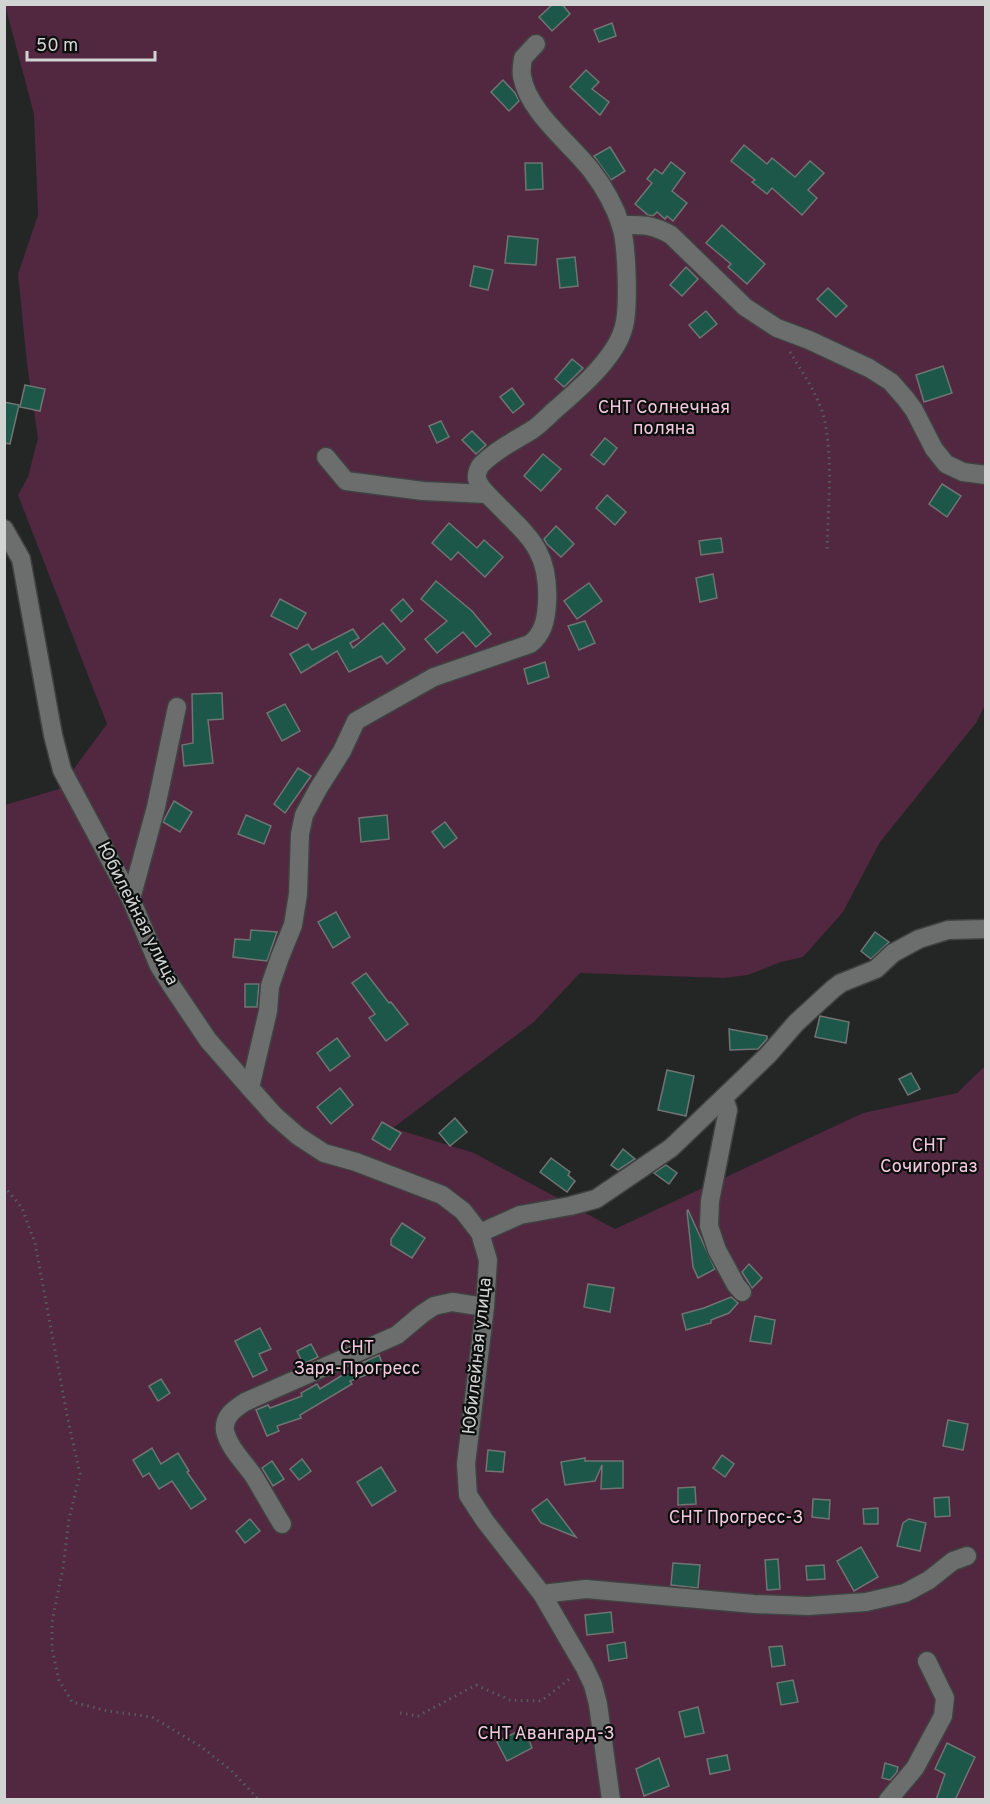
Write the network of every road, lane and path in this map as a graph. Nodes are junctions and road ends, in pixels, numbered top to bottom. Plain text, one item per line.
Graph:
1 (536, 44) dead end
2 (621, 225) junction
3 (777, 328) junction
4 (326, 457) dead end
5 (986, 475) edge
6 (487, 494) junction
7 (4, 529) edge
8 (826, 552) dead end
9 (177, 707) dead end
10 (131, 899) junction
11 (986, 929) edge
12 (250, 1089) junction
13 (724, 1098) junction
14 (4, 1186) edge
15 (480, 1233) junction
16 (742, 1292) dead end
17 (485, 1307) junction
18 (282, 1524) dead end
19 (968, 1556) dead end
20 (542, 1594) junction
21 (927, 1660) dead end
22 (585, 1668) junction
23 (400, 1713) dead end
24 (259, 1800) edge
25 (611, 1800) edge
26 (888, 1800) edge

1 - 2 street
2 - 3 street
2 - 6 street
3 - 5 street
3 - 8 path
4 - 6 street
6 - 12 street
7 - 10 street, Юбилейная улица
9 - 10 street
10 - 12 street, Юбилейная улица
11 - 13 street
12 - 15 street, Юбилейная улица
13 - 15 street
13 - 16 street
14 - 24 path
15 - 17 street, Юбилейная улица
17 - 18 street
17 - 20 street, Юбилейная улица
19 - 20 street
20 - 22 street, Юбилейная улица
21 - 26 street
22 - 23 path
22 - 25 street, Юбилейная улица

